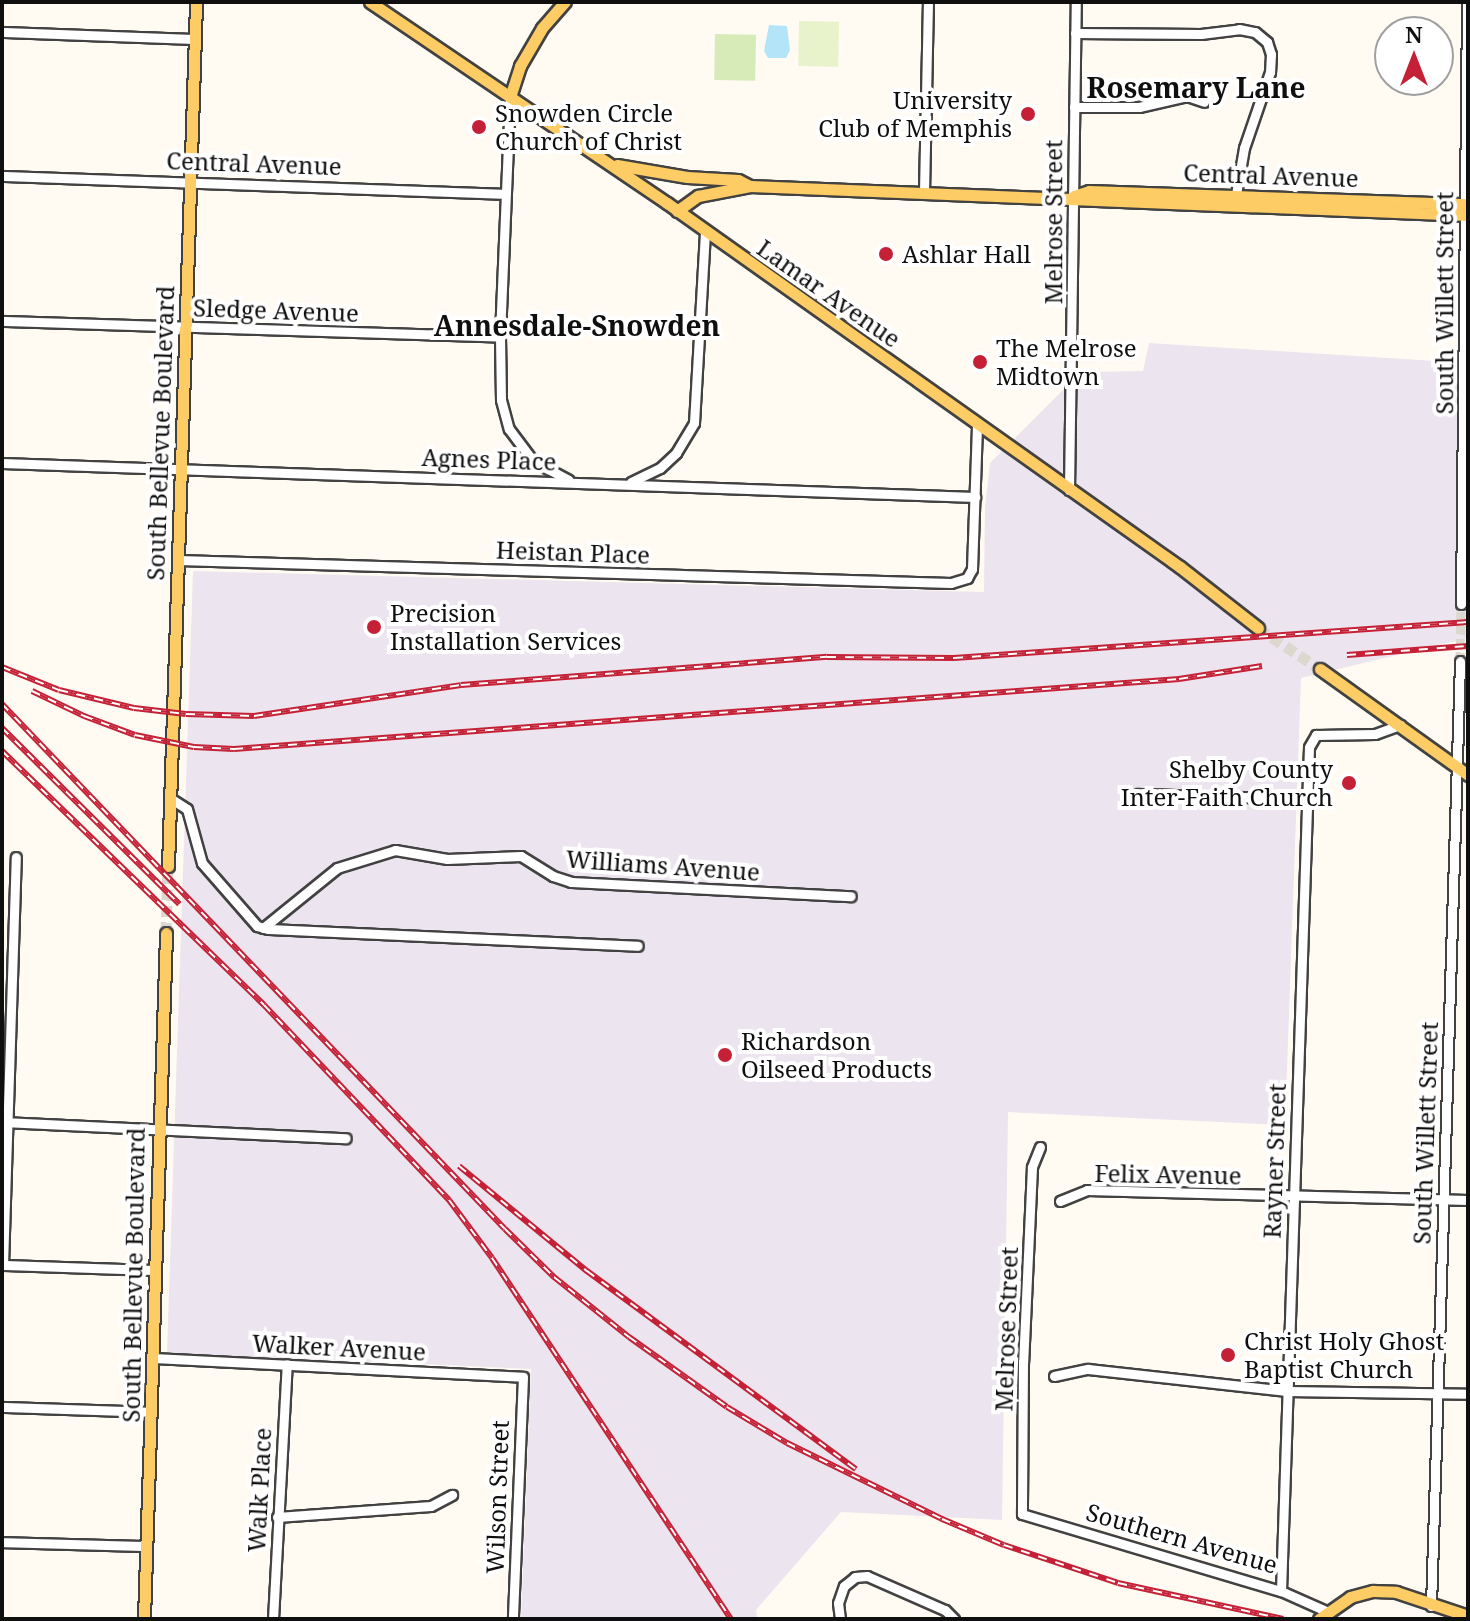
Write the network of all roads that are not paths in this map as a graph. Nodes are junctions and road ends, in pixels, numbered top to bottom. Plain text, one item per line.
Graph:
1 (196, 2) edge
2 (370, 2) edge
3 (565, 2) edge
4 (928, 2) edge
5 (1076, 2) edge
6 (1467, 2) edge
7 (2, 32) edge
8 (1075, 33) junction
9 (196, 39) junction
10 (510, 97) junction
11 (1204, 102) dead end
12 (1074, 107) junction
13 (609, 163) junction
14 (2, 176) edge
15 (191, 183) junction
16 (750, 186) junction
17 (924, 192) junction
18 (504, 194) junction
19 (1073, 197) junction
20 (1235, 200) junction
21 (1466, 209) edge
22 (677, 211) junction
23 (705, 232) junction
24 (2, 321) edge
25 (185, 327) junction
26 (500, 337) junction
27 (1466, 368) edge
28 (977, 426) junction
29 (2, 463) edge
30 (181, 470) junction
31 (572, 482) junction
32 (628, 483) junction
33 (1069, 490) junction
34 (975, 497) junction
35 (178, 560) junction
36 (1461, 604) dead end
37 (1258, 628) tunnel mouth
38 (1460, 661) dead end
39 (1320, 669) tunnel mouth
40 (1400, 725) junction
41 (1463, 771) edge
42 (1138, 794) dead end
43 (170, 798) junction
44 (1306, 799) junction
45 (16, 857) dead end
46 (168, 866) tunnel mouth
47 (851, 896) dead end
48 (263, 928) junction
49 (166, 933) tunnel mouth
50 (638, 946) dead end
51 (2, 975) edge
52 (14, 975) junction
53 (5, 1122) edge
54 (158, 1128) junction
55 (346, 1138) dead end
56 (1040, 1147) dead end
57 (1294, 1196) junction
58 (1442, 1199) junction
59 (1468, 1200) edge
60 (1060, 1201) dead end
61 (2, 1265) edge
62 (155, 1270) junction
63 (153, 1358) junction
64 (287, 1364) junction
65 (1054, 1376) dead end
66 (523, 1377) joint
67 (1287, 1391) junction
68 (1437, 1393) junction
69 (1468, 1394) edge
70 (2, 1407) edge
71 (151, 1412) junction
72 (452, 1495) dead end
73 (1022, 1514) joint
74 (277, 1517) junction
75 (2, 1542) edge
76 (147, 1546) junction
77 (1281, 1591) junction
78 (1431, 1606) junction
79 (1322, 1615) edge
80 (1468, 1616) edge
81 (144, 1619) edge
82 (273, 1619) edge
83 (513, 1619) edge
84 (840, 1619) edge
85 (954, 1619) edge

1 - 9 main road, South Bellevue Boulevard
2 - 10 main road, Lamar Avenue
3 - 10 main road
4 - 17 street
5 - 8 street, Melrose Street
6 - 21 street, South Willett Street
7 - 9 street
8 - 12 street, Melrose Street
8 - 20 street
9 - 15 main road, South Bellevue Boulevard
10 - 13 main road, Lamar Avenue
10 - 18 street
11 - 12 street
12 - 19 street, Melrose Street
13 - 16 main road, Central Avenue
13 - 22 main road, Lamar Avenue
14 - 15 street, Central Avenue
15 - 18 street, Central Avenue
15 - 25 main road, South Bellevue Boulevard
16 - 17 main road, Central Avenue
16 - 22 main road, Central Avenue
17 - 19 main road, Central Avenue
18 - 26 street
19 - 20 main road, Central Avenue
19 - 33 street, Melrose Street
20 - 21 main road, Central Avenue
21 - 27 street, South Willett Street
22 - 23 main road, Lamar Avenue
23 - 28 main road, Lamar Avenue
23 - 32 street
24 - 25 street, Sledge Avenue
25 - 26 street, Sledge Avenue
25 - 30 main road, South Bellevue Boulevard
26 - 31 street
27 - 36 street, South Willett Street
28 - 33 main road, Lamar Avenue
28 - 34 street
29 - 30 street, Agnes Place
30 - 31 street, Agnes Place
30 - 35 main road, South Bellevue Boulevard
31 - 32 street, Agnes Place
32 - 34 street, Agnes Place
33 - 37 main road, Lamar Avenue
34 - 35 street, Heistan Place
35 - 43 main road, South Bellevue Boulevard
38 - 41 street, South Willett Street
39 - 40 main road
40 - 41 main road
40 - 44 street, Rayner Street
41 - 58 street, South Willett Street
42 - 44 street
43 - 46 main road, South Bellevue Boulevard
43 - 48 street
44 - 57 street, Rayner Street
45 - 52 street
47 - 48 street, Williams Avenue
48 - 50 street
49 - 54 main road, South Bellevue Boulevard
51 - 52 street
52 - 53 street
53 - 54 street
53 - 61 street
54 - 55 street
54 - 62 main road, South Bellevue Boulevard
56 - 73 street, Melrose Street
57 - 58 street, Felix Avenue
57 - 60 street, Felix Avenue
57 - 67 street, Rayner Street
58 - 59 street, Felix Avenue
58 - 68 street, South Willett Street
61 - 62 street
62 - 63 main road, South Bellevue Boulevard
63 - 64 street, Walker Avenue
63 - 71 main road, South Bellevue Boulevard
64 - 66 street, Walker Avenue
64 - 74 street, Walk Place
65 - 67 street
66 - 83 street, Wilson Street
67 - 68 street
67 - 77 street, Rayner Street
68 - 69 street
68 - 78 street, South Willett Street
70 - 71 street
71 - 76 main road, South Bellevue Boulevard
72 - 74 street
73 - 77 street, Southern Avenue
74 - 82 street, Walk Place
75 - 76 street
76 - 81 main road, South Bellevue Boulevard
77 - 79 street, Southern Avenue
78 - 79 main road, Southern Avenue
78 - 80 main road, Southern Avenue
84 - 85 street

